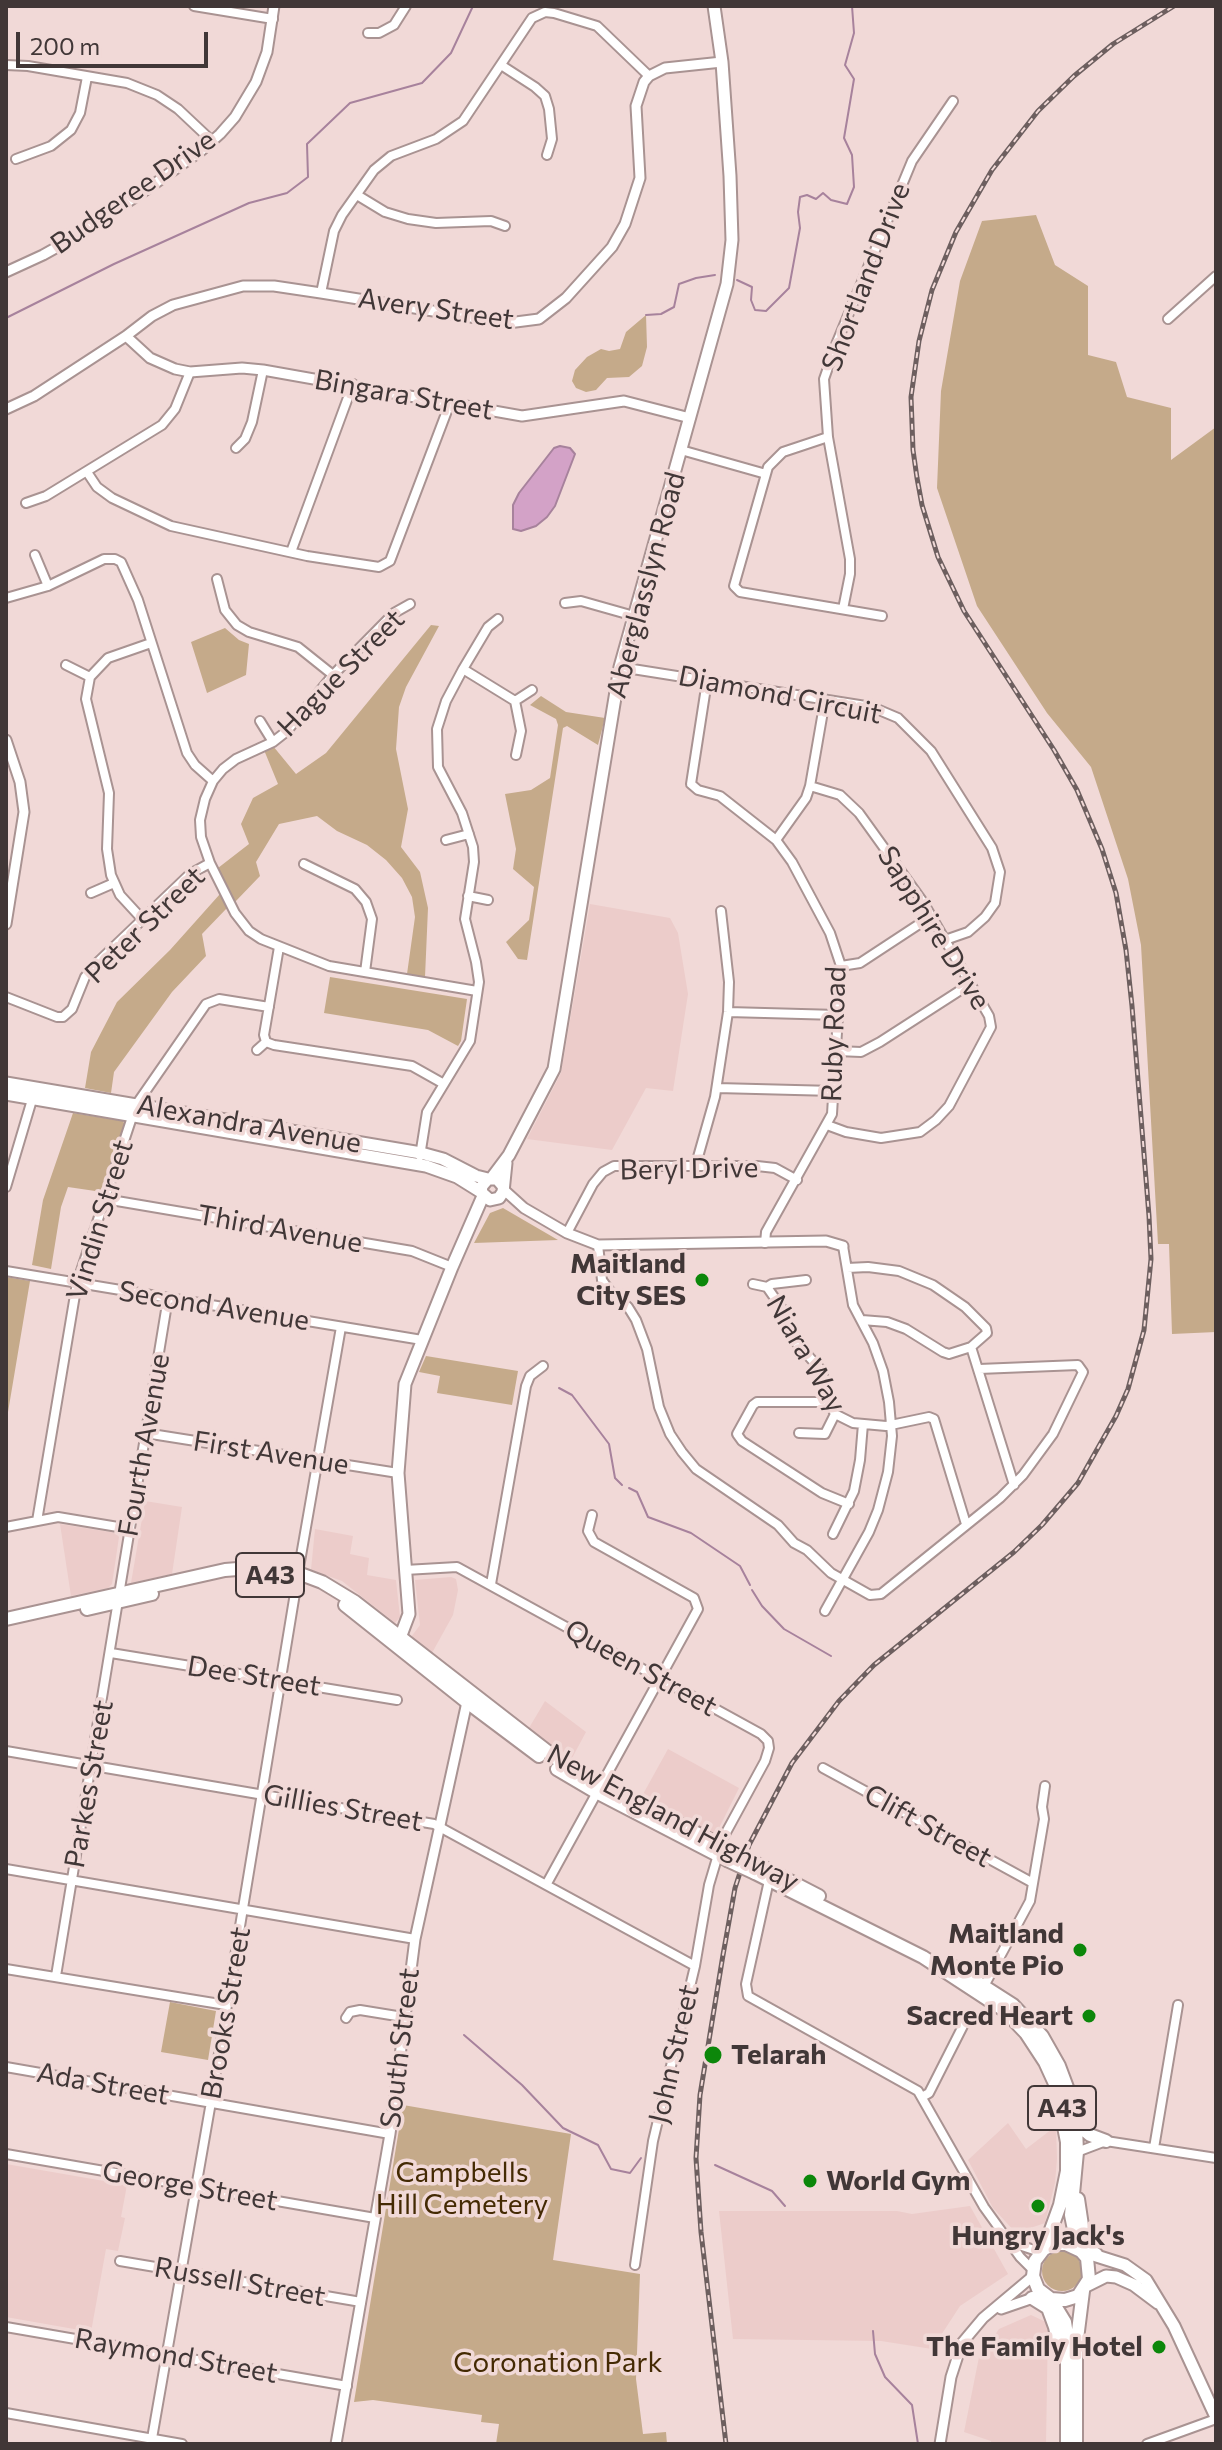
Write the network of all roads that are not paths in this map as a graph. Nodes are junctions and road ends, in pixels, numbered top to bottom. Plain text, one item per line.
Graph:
1 (194, 6) edge
2 (274, 6) edge
3 (406, 6) edge
4 (714, 6) edge
5 (273, 19) junction
6 (368, 33) dead end
7 (722, 62) junction
8 (6, 65) edge
9 (501, 65) junction
10 (649, 76) junction
11 (87, 77) junction
12 (953, 101) dead end
13 (212, 141) junction
14 (547, 155) dead end
15 (16, 160) dead end
16 (357, 195) junction
17 (505, 226) dead end
18 (6, 272) edge
19 (1216, 276) edge
20 (321, 293) junction
21 (1168, 319) dead end
22 (126, 336) junction
23 (263, 370) junction
24 (190, 372) junction
25 (353, 384) junction
26 (450, 403) junction
27 (6, 409) edge
28 (690, 418) junction
29 (828, 437) junction
30 (236, 448) dead end
31 (681, 450) junction
32 (87, 472) junction
33 (766, 474) junction
34 (26, 503) dead end
35 (291, 552) junction
36 (35, 555) dead end
37 (217, 579) dead end
38 (48, 586) junction
39 (6, 598) edge
40 (565, 603) dead end
41 (410, 604) dead end
42 (843, 609) junction
43 (634, 616) junction
44 (882, 616) dead end
45 (498, 619) dead end
46 (151, 643) junction
47 (66, 665) dead end
48 (620, 667) junction
49 (463, 669) junction
50 (333, 675) junction
51 (90, 677) junction
52 (707, 681) junction
53 (532, 690) dead end
54 (825, 700) junction
55 (515, 701) junction
56 (260, 721) dead end
57 (6, 740) edge
58 (273, 742) junction
59 (516, 755) dead end
60 (213, 781) junction
61 (810, 786) junction
62 (469, 834) junction
63 (446, 840) dead end
64 (776, 840) junction
65 (210, 863) junction
66 (304, 864) dead end
67 (114, 883) junction
68 (91, 893) dead end
69 (468, 896) junction
70 (488, 900) dead end
71 (721, 911) dead end
72 (930, 917) junction
73 (143, 920) junction
74 (6, 924) edge
75 (945, 940) junction
76 (279, 947) junction
77 (841, 966) junction
78 (365, 972) junction
79 (970, 984) junction
80 (477, 991) junction
81 (6, 997) edge
82 (269, 1007) junction
83 (728, 1012) junction
84 (838, 1015) junction
85 (266, 1042) junction
86 (257, 1050) dead end
87 (837, 1051) junction
88 (6, 1083) edge
89 (444, 1084) junction
90 (717, 1088) junction
91 (834, 1091) junction
92 (6, 1094) edge
93 (34, 1094) junction
94 (135, 1110) junction
95 (827, 1125) junction
96 (509, 1155) junction
97 (420, 1158) junction
98 (696, 1164) junction
99 (489, 1179) junction
100 (797, 1180) junction
101 (6, 1184) edge
102 (493, 1194) junction
103 (105, 1199) junction
104 (567, 1233) junction
105 (765, 1243) junction
106 (598, 1245) junction
107 (843, 1246) joint
108 (452, 1267) junction
109 (847, 1268) junction
110 (6, 1271) edge
111 (806, 1280) dead end
112 (77, 1283) junction
113 (753, 1284) dead end
114 (767, 1287) junction
115 (168, 1298) junction
116 (862, 1320) junction
117 (341, 1327) junction
118 (422, 1340) junction
119 (971, 1347) junction
120 (543, 1366) dead end
121 (979, 1369) junction
122 (829, 1402) junction
123 (835, 1414) junction
124 (863, 1424) junction
125 (892, 1424) junction
126 (145, 1433) junction
127 (799, 1433) dead end
128 (317, 1460) junction
129 (398, 1473) junction
130 (1014, 1485) junction
131 (849, 1504) junction
132 (592, 1515) dead end
133 (37, 1521) junction
134 (966, 1524) junction
135 (6, 1527) edge
136 (130, 1529) junction
137 (833, 1534) dead end
138 (405, 1570) junction
139 (298, 1577) junction
140 (843, 1580) junction
141 (491, 1584) junction
142 (118, 1597) junction
143 (825, 1611) dead end
144 (6, 1619) edge
145 (6, 1627) edge
146 (398, 1636) junction
147 (402, 1650) junction
148 (111, 1653) junction
149 (659, 1678) junction
150 (282, 1680) junction
151 (397, 1700) dead end
152 (467, 1702) junction
153 (6, 1751) edge
154 (92, 1765) junction
155 (823, 1768) dead end
156 (1045, 1786) dead end
157 (598, 1788) junction
158 (263, 1794) junction
159 (440, 1827) junction
160 (724, 1852) junction
161 (6, 1869) edge
162 (770, 1876) junction
163 (72, 1880) junction
164 (1033, 1883) junction
165 (546, 1885) junction
166 (243, 1909) junction
167 (415, 1939) junction
168 (695, 1966) junction
169 (6, 1969) edge
170 (56, 1976) junction
171 (983, 1989) junction
172 (226, 2005) junction
173 (1178, 2005) dead end
174 (968, 2016) dead end
175 (403, 2017) junction
176 (346, 2018) dead end
177 (6, 2067) edge
178 (922, 2097) junction
179 (1071, 2098) junction
180 (211, 2102) junction
181 (390, 2134) junction
182 (1106, 2141) junction
183 (1154, 2148) junction
184 (1077, 2152) junction
185 (6, 2154) edge
186 (1216, 2158) edge
187 (1075, 2168) junction
188 (195, 2187) junction
189 (375, 2218) junction
190 (1009, 2241) junction
191 (1080, 2250) junction
192 (1042, 2251) junction
193 (1096, 2254) junction
194 (120, 2261) dead end
195 (635, 2265) dead end
196 (181, 2271) junction
197 (1033, 2273) junction
198 (1085, 2288) junction
199 (1032, 2298) junction
200 (1049, 2298) junction
201 (361, 2302) junction
202 (1161, 2306) junction
203 (983, 2318) junction
204 (6, 2327) edge
205 (166, 2354) junction
206 (347, 2386) junction
207 (1067, 2401) junction
208 (6, 2413) edge
209 (1216, 2418) edge
210 (151, 2441) edge
211 (182, 2444) edge
212 (336, 2444) edge
213 (940, 2444) edge
214 (1067, 2444) edge
215 (1076, 2444) edge
216 (1147, 2444) edge

1 - 5 street
2 - 5 street, Budgeree Drive
3 - 6 street
4 - 7 main road, Aberglasslyn Road
5 - 13 street, Budgeree Drive
7 - 10 street
7 - 28 main road, Aberglasslyn Road
8 - 11 street
9 - 10 street
9 - 14 street
9 - 16 street
10 - 20 street, Avery Street
11 - 13 street
11 - 15 street
12 - 29 street, Shortland Drive
13 - 18 street, Budgeree Drive
16 - 17 street
16 - 20 street
19 - 21 street
20 - 22 street, Avery Street
22 - 24 street, Bingara Street
22 - 27 street, Avery Street
23 - 24 street, Bingara Street
23 - 25 street, Bingara Street
23 - 30 street
24 - 32 street
25 - 26 street, Bingara Street
25 - 35 street
26 - 28 street, Bingara Street
26 - 35 street
28 - 31 main road, Aberglasslyn Road
29 - 33 street
29 - 42 street, Shortland Drive
31 - 33 street
31 - 43 main road, Aberglasslyn Road
32 - 34 street
32 - 35 street
33 - 42 street
36 - 38 street
37 - 50 street
38 - 39 street
38 - 46 street
40 - 43 street
41 - 50 street, Hague Street
42 - 44 street
43 - 48 main road, Aberglasslyn Road
45 - 49 street
46 - 51 street
46 - 60 street
47 - 51 street
48 - 52 street, Diamond Circuit
48 - 96 main road, Aberglasslyn Road
49 - 55 street
49 - 62 street
50 - 58 street, Hague Street
51 - 67 street
52 - 54 street, Diamond Circuit
52 - 64 street, Ruby Road
53 - 55 street
54 - 61 street
54 - 75 street, Diamond Circuit
55 - 59 street
56 - 58 street, Hague Street
57 - 74 street
58 - 60 street, Hague Street
60 - 65 street
61 - 64 street
61 - 72 street, Sapphire Drive
62 - 63 street
62 - 69 street
64 - 77 street, Ruby Road
65 - 73 street, Peter Street
65 - 76 street
66 - 78 street
67 - 68 street
67 - 73 street
69 - 70 street
69 - 80 street
71 - 83 street
72 - 75 street, Sapphire Drive
72 - 77 street
73 - 81 street, Peter Street
75 - 79 street, Sapphire Drive
76 - 78 street
76 - 82 street
77 - 84 street, Ruby Road
78 - 80 street
79 - 87 street
79 - 95 street, Sapphire Drive
80 - 89 street
82 - 85 street
82 - 94 street, Vindin Street
83 - 84 street
83 - 90 street
84 - 87 street, Ruby Road
85 - 86 street
85 - 89 street
87 - 91 street, Ruby Road
88 - 93 main road, Alexandra Avenue
89 - 97 street
90 - 91 street
90 - 98 street
91 - 95 street, Ruby Road
92 - 93 main road, Alexandra Avenue
93 - 94 main road, Alexandra Avenue
93 - 101 street
94 - 97 main road, Alexandra Avenue
94 - 103 street, Vindin Street
95 - 100 street, Ruby Road
96 - 99 main road, Aberglasslyn Road
96 - 102 main road, Aberglasslyn Road
97 - 99 main road, Alexandra Avenue
97 - 102 main road, Alexandra Avenue
98 - 100 street, Beryl Drive
98 - 104 street, Beryl Drive
99 - 102 main road, Aberglasslyn Road
100 - 105 street, Ruby Road
102 - 104 street
102 - 108 main road
103 - 108 street, Third Avenue
103 - 112 street, Vindin Street
104 - 106 street
105 - 106 street
105 - 107 street
106 - 140 street
107 - 109 street
108 - 118 main road
109 - 116 street
109 - 119 street
110 - 112 street, Second Avenue
111 - 114 street, Niara Way
112 - 115 street, Second Avenue
112 - 133 street, Vindin Street
113 - 114 street, Niara Way
114 - 122 street, Niara Way
115 - 117 street, Second Avenue
115 - 126 street, Fourth Avenue
116 - 119 street
116 - 125 street
117 - 118 street, Second Avenue
117 - 128 street, Brooks Street
118 - 129 main road
119 - 121 street
120 - 141 street
121 - 130 street
121 - 130 street
122 - 123 street, Niara Way
122 - 131 street
123 - 124 street, Niara Way
123 - 127 street
124 - 125 street, Niara Way
124 - 131 street
125 - 134 street, Niara Way
125 - 140 street
126 - 128 street, First Avenue
126 - 136 street, Fourth Avenue
128 - 129 street, First Avenue
128 - 139 street, Brooks Street
129 - 138 main road
130 - 134 street
131 - 137 street
132 - 149 street
133 - 135 street
133 - 136 street
134 - 140 street
136 - 142 street, Fourth Avenue
138 - 141 street, Queen Street
138 - 146 main road
139 - 142 highway, New England Highway / A43
139 - 146 highway, New England Highway / A43
139 - 147 highway, New England Highway / A43
139 - 150 street, Brooks Street
140 - 143 street
141 - 149 street, Queen Street
142 - 144 highway, New England Highway / A43
142 - 145 highway, New England Highway / A43
142 - 148 street, Parkes Street
146 - 147 main road
146 - 157 highway, New England Highway / A43
147 - 152 highway, New England Highway / A43
148 - 150 street, Dee Street
148 - 154 street, Parkes Street
149 - 157 street
149 - 160 street, Queen Street
150 - 151 street, Dee Street
150 - 158 street, Brooks Street
152 - 157 highway, New England Highway / A43
152 - 159 street, South Street
153 - 154 street, Gillies Street
154 - 158 street, Gillies Street
154 - 163 street, Parkes Street
155 - 164 street, Clift Street
156 - 164 street
157 - 160 highway, New England Highway / A43
157 - 165 street
158 - 159 street, Gillies Street
158 - 166 street, Brooks Street
159 - 165 street, Gillies Street
159 - 167 street, South Street
160 - 162 highway, New England Highway / A43, bridge
160 - 168 street, John Street
161 - 163 street
162 - 171 highway, New England Highway / A43
162 - 178 street
163 - 166 street
163 - 170 street, Parkes Street
164 - 171 street
165 - 168 street, Gillies Street
166 - 167 street
166 - 172 street, Brooks Street
167 - 175 street, South Street
168 - 195 street, John Street
169 - 170 street
170 - 172 street
171 - 179 highway, New England Highway / A43
171 - 192 highway, New England Highway / A43
172 - 180 street, Brooks Street
173 - 183 street
174 - 178 street
175 - 176 street
175 - 181 street, South Street
177 - 180 street, Ada Street
178 - 190 street
179 - 182 highway
179 - 184 highway, New England Highway / A43
180 - 181 street, Ada Street
180 - 188 street, Brooks Street
181 - 189 street, South Street
182 - 183 street
182 - 184 street
183 - 186 street
184 - 187 highway, New England Highway / A43
185 - 188 street, George Street
187 - 191 highway, New England Highway / A43
187 - 193 highway
188 - 189 street, George Street
188 - 196 street, Brooks Street
189 - 201 street, South Street
190 - 192 street
190 - 197 street
191 - 192 highway
191 - 193 main road
191 - 198 highway, A43
192 - 197 highway, A43
193 - 202 main road
194 - 196 street, Russell Street
196 - 201 street, Russell Street
196 - 205 street, Brooks Street
197 - 200 highway
197 - 203 street
198 - 200 highway
198 - 202 main road
198 - 215 highway, A43
199 - 200 street
199 - 203 street
199 - 207 highway
200 - 207 highway
201 - 206 street, South Street
202 - 209 main road
203 - 213 street
204 - 205 street, Raymond Street
205 - 206 street, Raymond Street
205 - 210 street, Brooks Street
206 - 212 street, South Street
207 - 214 highway
208 - 210 street
209 - 216 street
210 - 211 street

